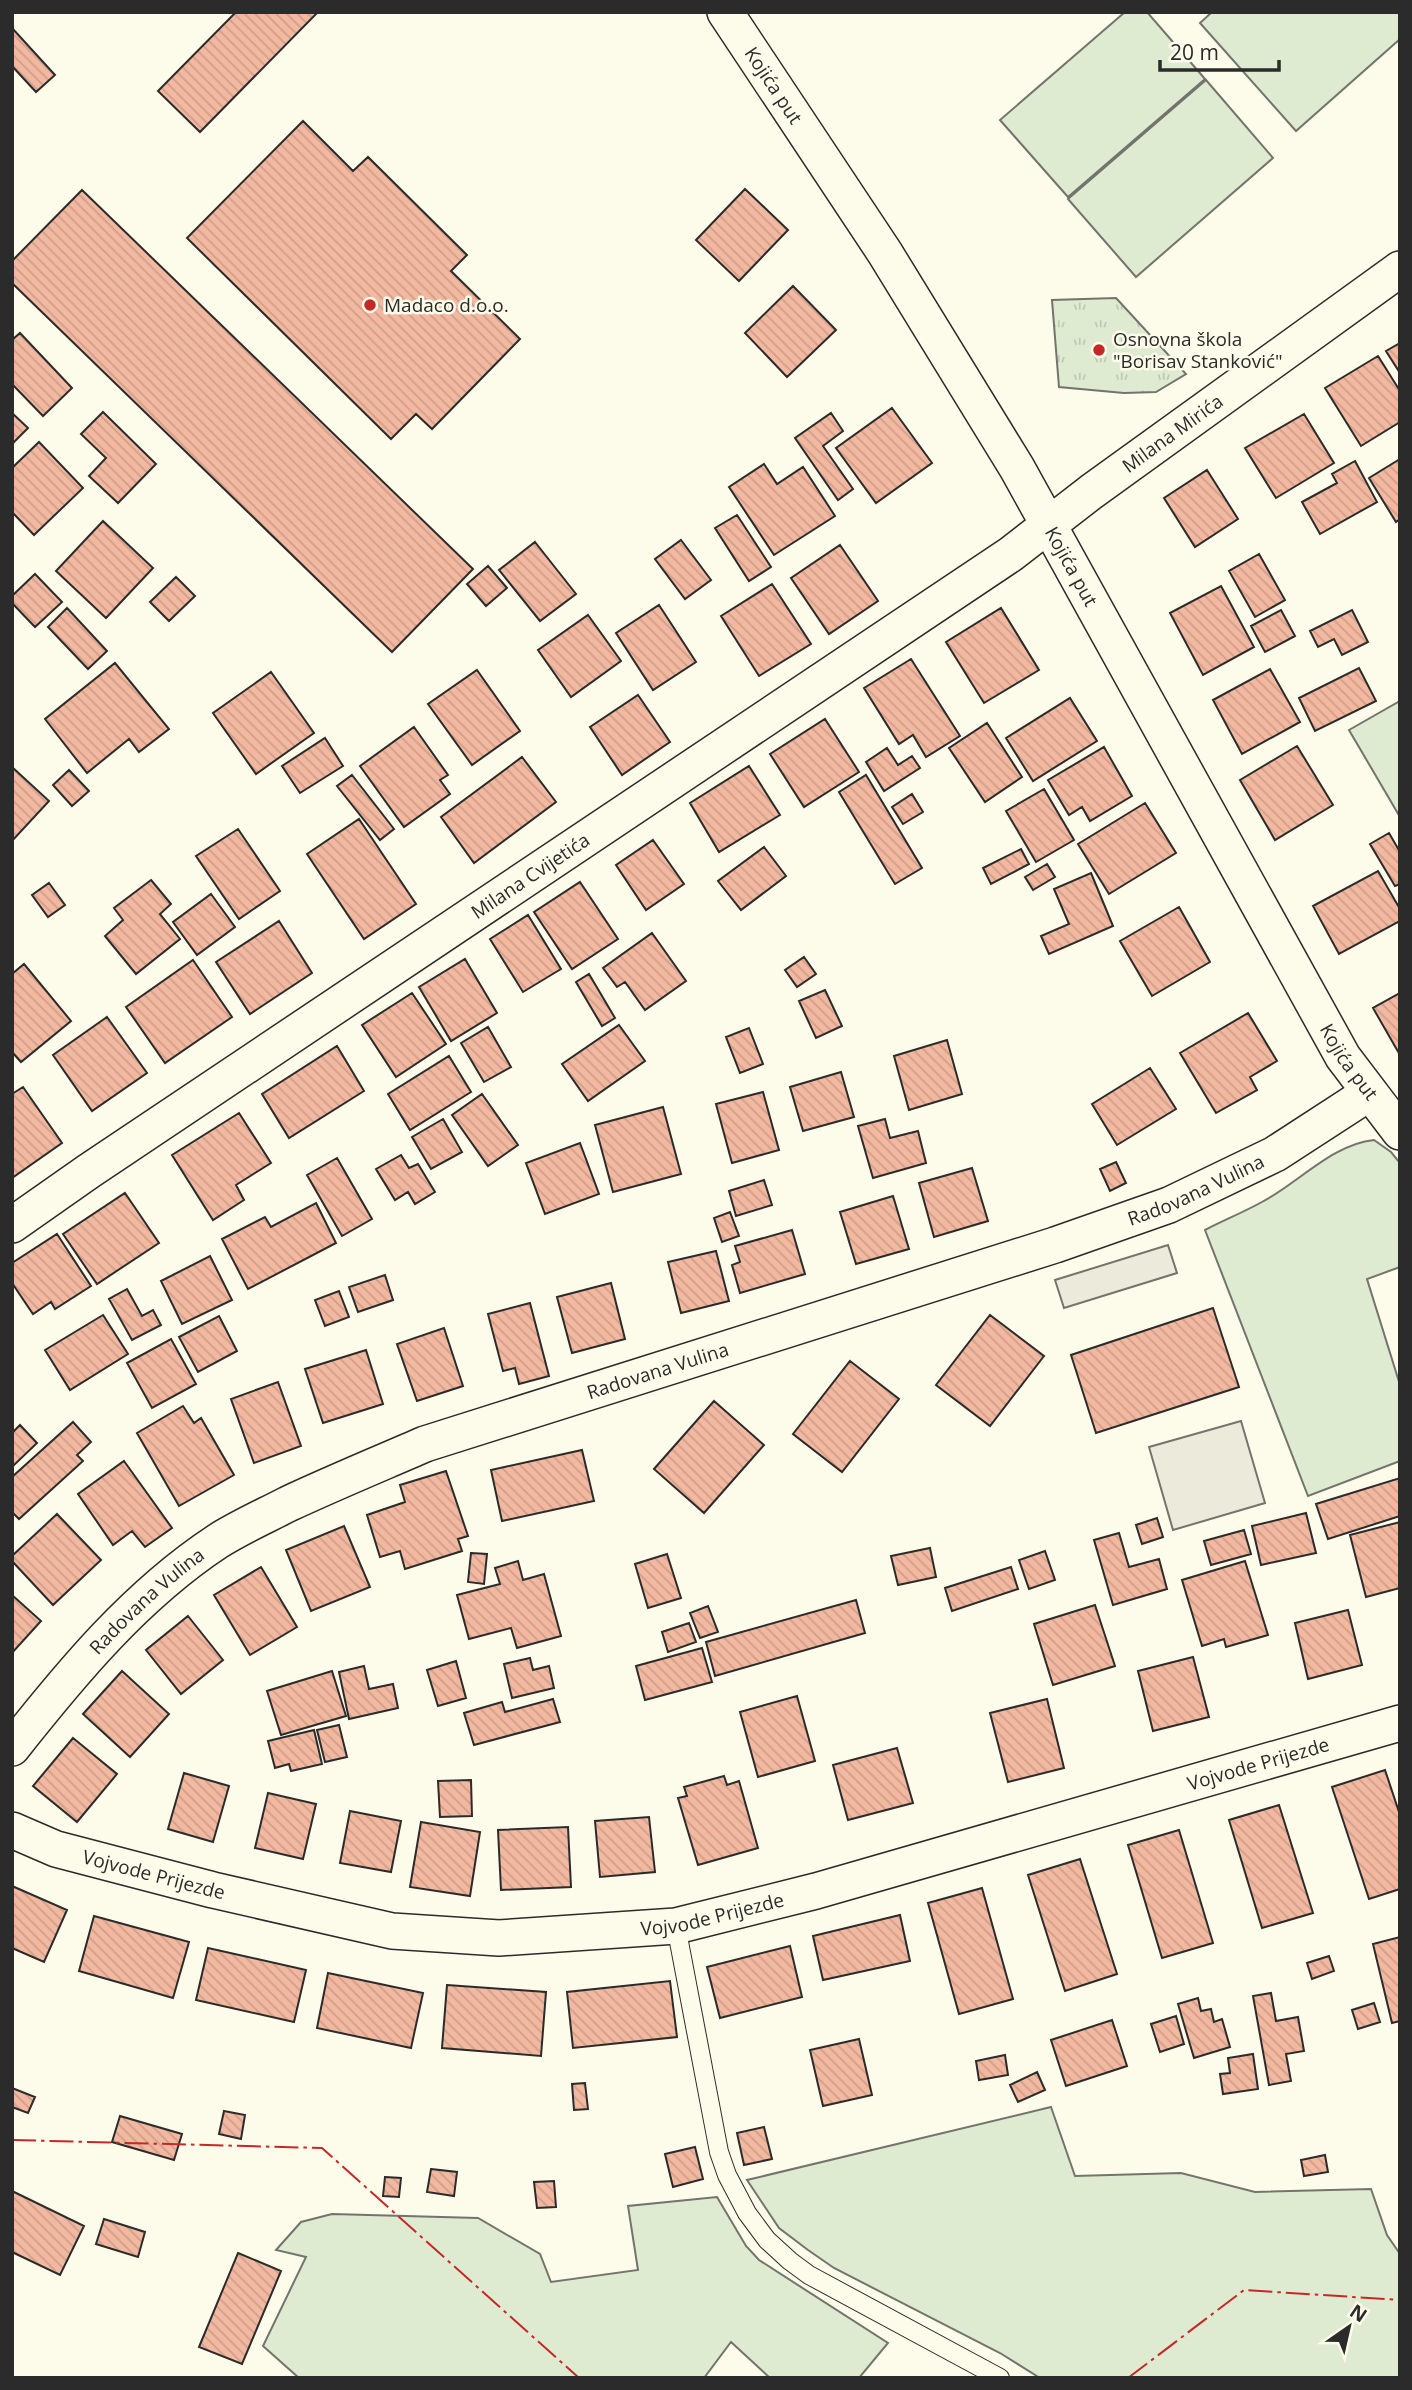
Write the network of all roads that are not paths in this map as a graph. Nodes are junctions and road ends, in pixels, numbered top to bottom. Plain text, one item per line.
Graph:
1 (725, 12) edge
2 (1400, 269) edge
3 (1049, 526) junction
4 (1369, 1093) junction
5 (1400, 1132) edge
6 (12, 1225) edge
7 (1400, 1723) edge
8 (12, 1748) edge
9 (12, 1830) edge
10 (676, 1926) junction
11 (1000, 2378) edge

1 - 3 street, Kojića put
2 - 3 street, Milana Mirića
3 - 4 street, Kojića put
3 - 6 street, Milana Cvijetića
4 - 5 street, Kojića put
4 - 8 street, Radovana Vulina
7 - 10 street, Vojvode Prijezde
9 - 10 street, Vojvode Prijezde
10 - 11 lane

